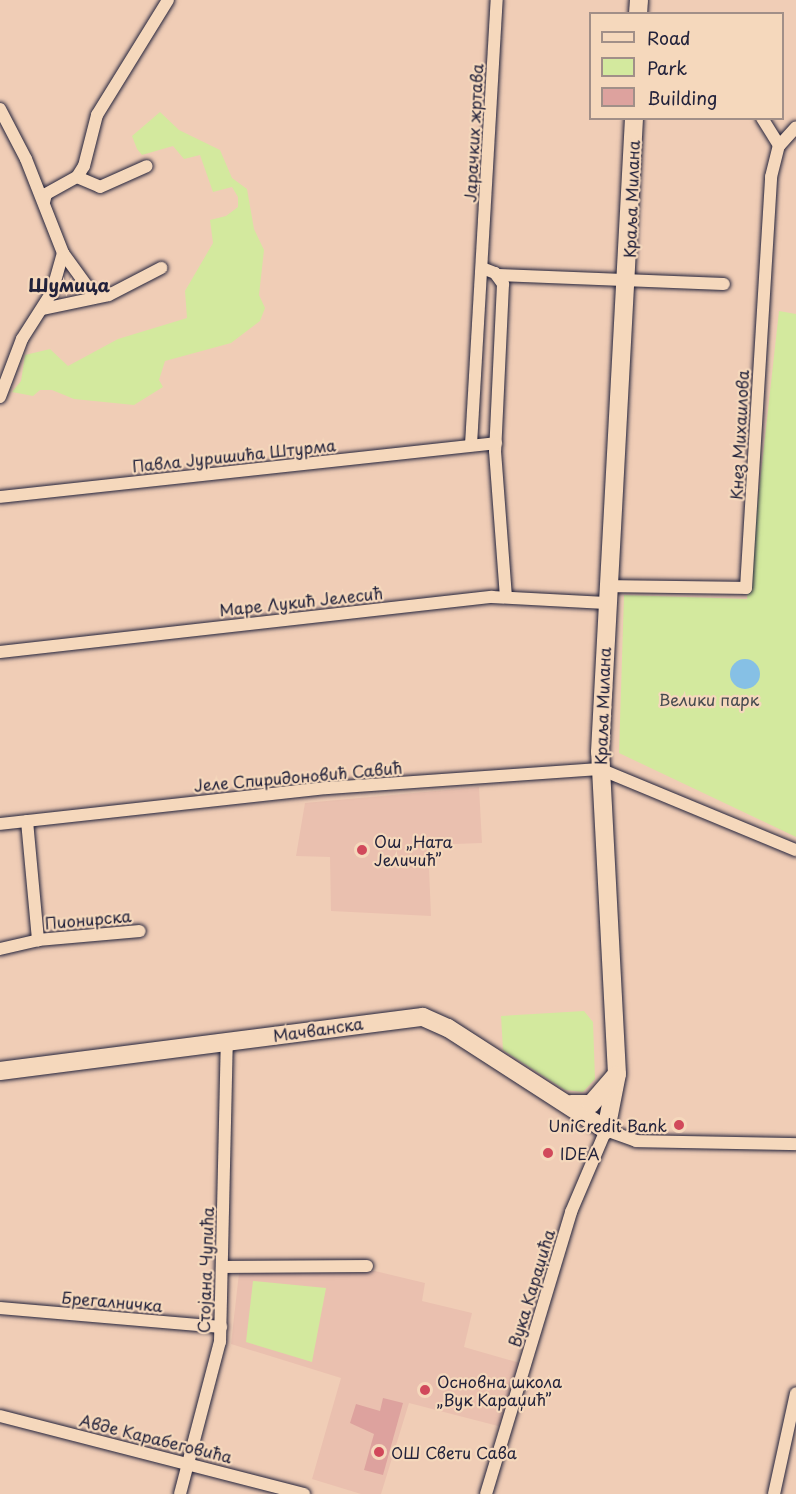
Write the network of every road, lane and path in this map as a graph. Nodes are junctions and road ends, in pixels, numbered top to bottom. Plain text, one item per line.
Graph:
1 (168, 0) edge
2 (497, 0) edge
3 (0, 109) edge
4 (634, 120) edge
5 (763, 120) edge
6 (796, 127) edge
7 (779, 145) junction
8 (147, 166) dead end
9 (77, 177) junction
10 (44, 202) junction
11 (63, 253) junction
12 (161, 268) dead end
13 (482, 268) junction
14 (498, 275) junction
15 (627, 280) junction
16 (724, 284) dead end
17 (95, 297) junction
18 (43, 309) junction
19 (0, 397) edge
20 (496, 442) junction
21 (471, 445) junction
22 (0, 497) edge
23 (606, 594) junction
24 (506, 596) junction
25 (0, 652) edge
26 (600, 769) junction
27 (27, 821) junction
28 (0, 824) edge
29 (796, 850) edge
30 (140, 932) dead end
31 (38, 940) junction
32 (0, 949) edge
33 (227, 1042) junction
34 (0, 1071) edge
35 (617, 1074) junction
36 (571, 1104) junction
37 (606, 1130) junction
38 (796, 1144) edge
39 (367, 1266) dead end
40 (223, 1268) junction
41 (0, 1308) edge
42 (221, 1327) junction
43 (796, 1393) edge
44 (0, 1416) edge
45 (189, 1463) junction
46 (180, 1494) edge
47 (304, 1494) edge
48 (486, 1494) edge
49 (774, 1494) edge

1 - 9 street
2 - 13 street, Јарачких жртава
3 - 10 street
4 - 15 main road, Краља Милана
5 - 7 street
6 - 7 street, Кнез Михаилова
7 - 23 street, Кнез Михаилова
8 - 9 street
9 - 10 street
10 - 11 street
11 - 17 street
11 - 18 street
12 - 17 street
13 - 14 street
13 - 21 street, Јарачких жртава
14 - 15 street, Краља Милана
14 - 20 street
15 - 16 street, Краља Милана
15 - 23 main road, Краља Милана
17 - 18 street
18 - 19 street
20 - 21 street
20 - 24 street
21 - 22 street, Павла Јуришића Штурма
23 - 24 street, Маре Лукић Јелесић
23 - 26 main road, Краља Милана
24 - 25 street, Маре Лукић Јелесић
26 - 27 street, Јеле Спиридоновић Савић
26 - 29 street
26 - 35 main road, Краља Милана
27 - 28 street, Јеле Спиридоновић Савић
27 - 31 street, Пионирска
30 - 31 street, Пионирска
31 - 32 street, Пионирска
33 - 34 main road, Мачванска
33 - 36 main road, Мачванска
33 - 40 street, Стојана Чупића
35 - 36 main road
35 - 37 main road, Краља Милана
36 - 37 main road, Мачванска
37 - 38 street
37 - 48 street, Вука Караџића
39 - 40 street
40 - 42 street, Стојана Чупића
41 - 42 street, Брегалничка
42 - 45 street, Стојана Чупића
43 - 49 street
44 - 45 street, Авде Карабеговића
45 - 46 street, Стојана Чупића
45 - 47 street, Авде Карабеговића

